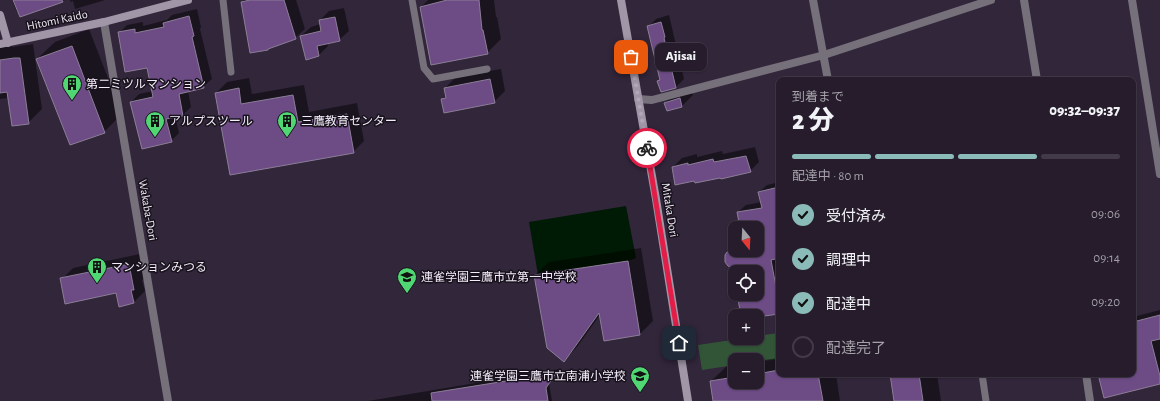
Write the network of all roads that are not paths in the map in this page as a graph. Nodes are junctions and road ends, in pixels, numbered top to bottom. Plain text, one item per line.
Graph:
1 (188, 0) edge
2 (223, 0) edge
3 (412, 0) edge
4 (621, 0) edge
5 (813, 0) edge
6 (991, 0) edge
7 (1024, 0) edge
8 (1132, 0) edge
9 (0, 14) edge
10 (104, 22) junction
11 (4, 43) edge
12 (824, 55) junction
13 (487, 69) dead end
14 (231, 72) dead end
15 (828, 77) edge
16 (1037, 77) edge
17 (638, 99) junction
18 (1160, 174) edge
19 (982, 377) edge
20 (1086, 377) edge
21 (168, 401) edge
22 (688, 401) edge
23 (986, 401) edge
24 (1090, 401) edge

1 - 10 main road, Hitomi Kaido
2 - 14 lane
3 - 13 lane
4 - 17 main road, Mitaka Dori
5 - 12 street
6 - 12 street
7 - 16 street
8 - 18 street
9 - 11 main road
10 - 11 main road, Hitomi Kaido
10 - 21 street, Wakaba-Dori
12 - 15 street
12 - 17 street
17 - 22 main road, Mitaka Dori
19 - 23 lane
20 - 24 street

